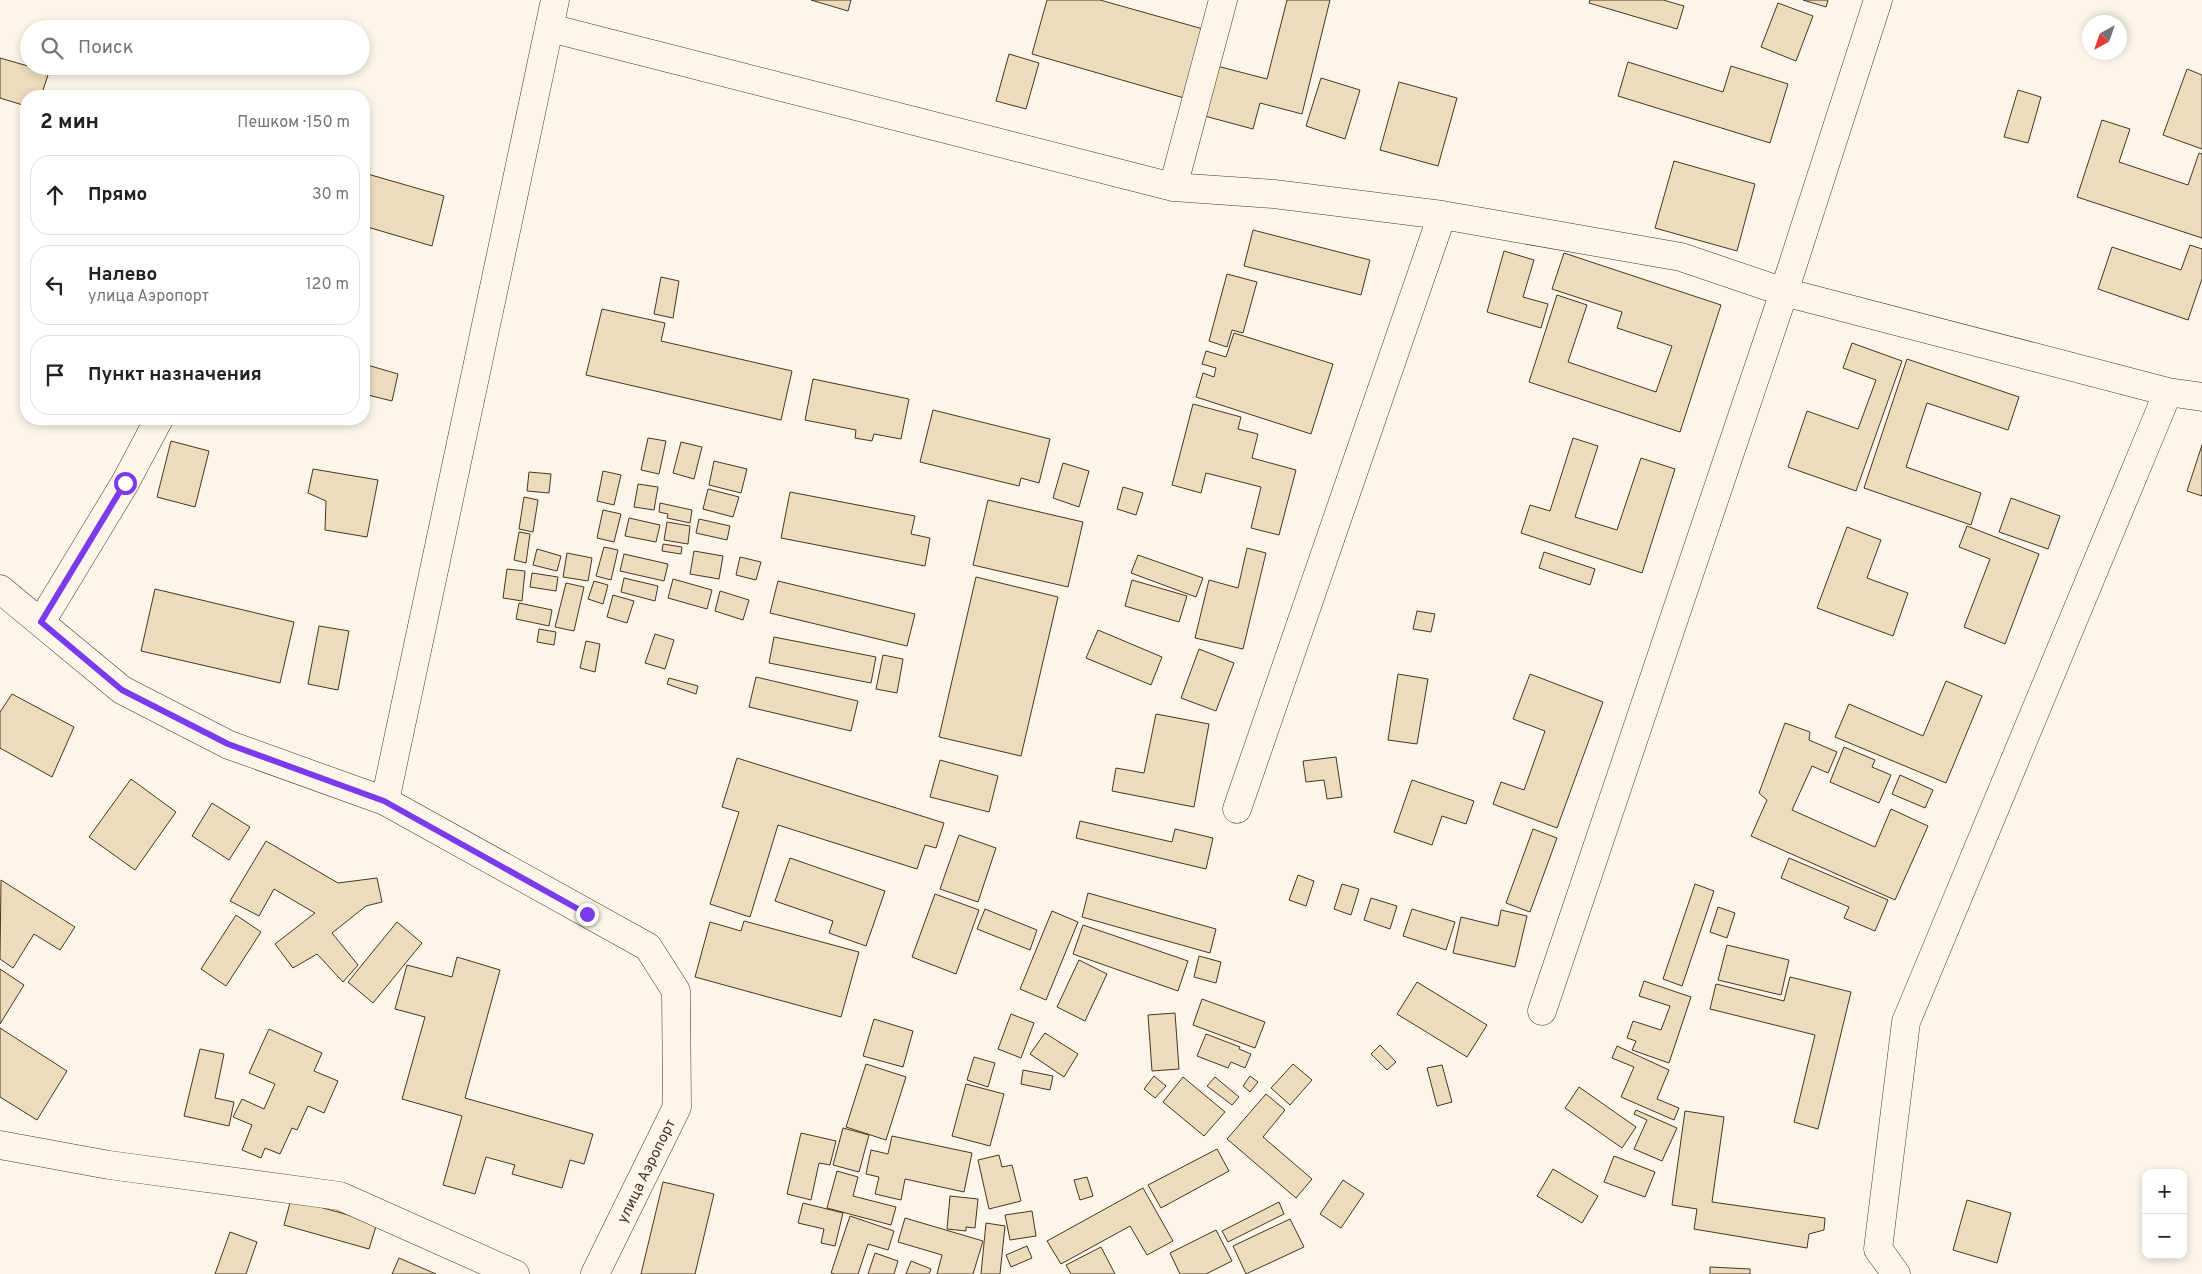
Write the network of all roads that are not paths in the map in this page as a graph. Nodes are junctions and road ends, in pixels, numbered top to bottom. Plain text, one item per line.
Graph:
1 (555, 0) edge
2 (1223, 0) edge
3 (1878, 0) edge
4 (550, 28) junction
5 (1173, 187) junction
6 (1442, 214) junction
7 (1784, 292) junction
8 (2168, 392) junction
9 (2202, 397) edge
10 (156, 425) edge
11 (0, 589) edge
12 (41, 622) junction
13 (384, 801) junction
14 (1237, 809) dead end
15 (1542, 1011) dead end
16 (0, 1145) edge
17 (514, 1274) edge
18 (595, 1274) edge
19 (1896, 1274) edge

1 - 4 street
2 - 5 street
3 - 7 street
4 - 5 street
4 - 13 street
5 - 6 street
6 - 7 street
6 - 14 street
7 - 8 street
7 - 15 street
8 - 9 street
8 - 19 street
10 - 12 street
11 - 12 street, улица Аэропорт
12 - 13 street, улица Аэропорт
13 - 18 street, улица Аэропорт
16 - 17 street

